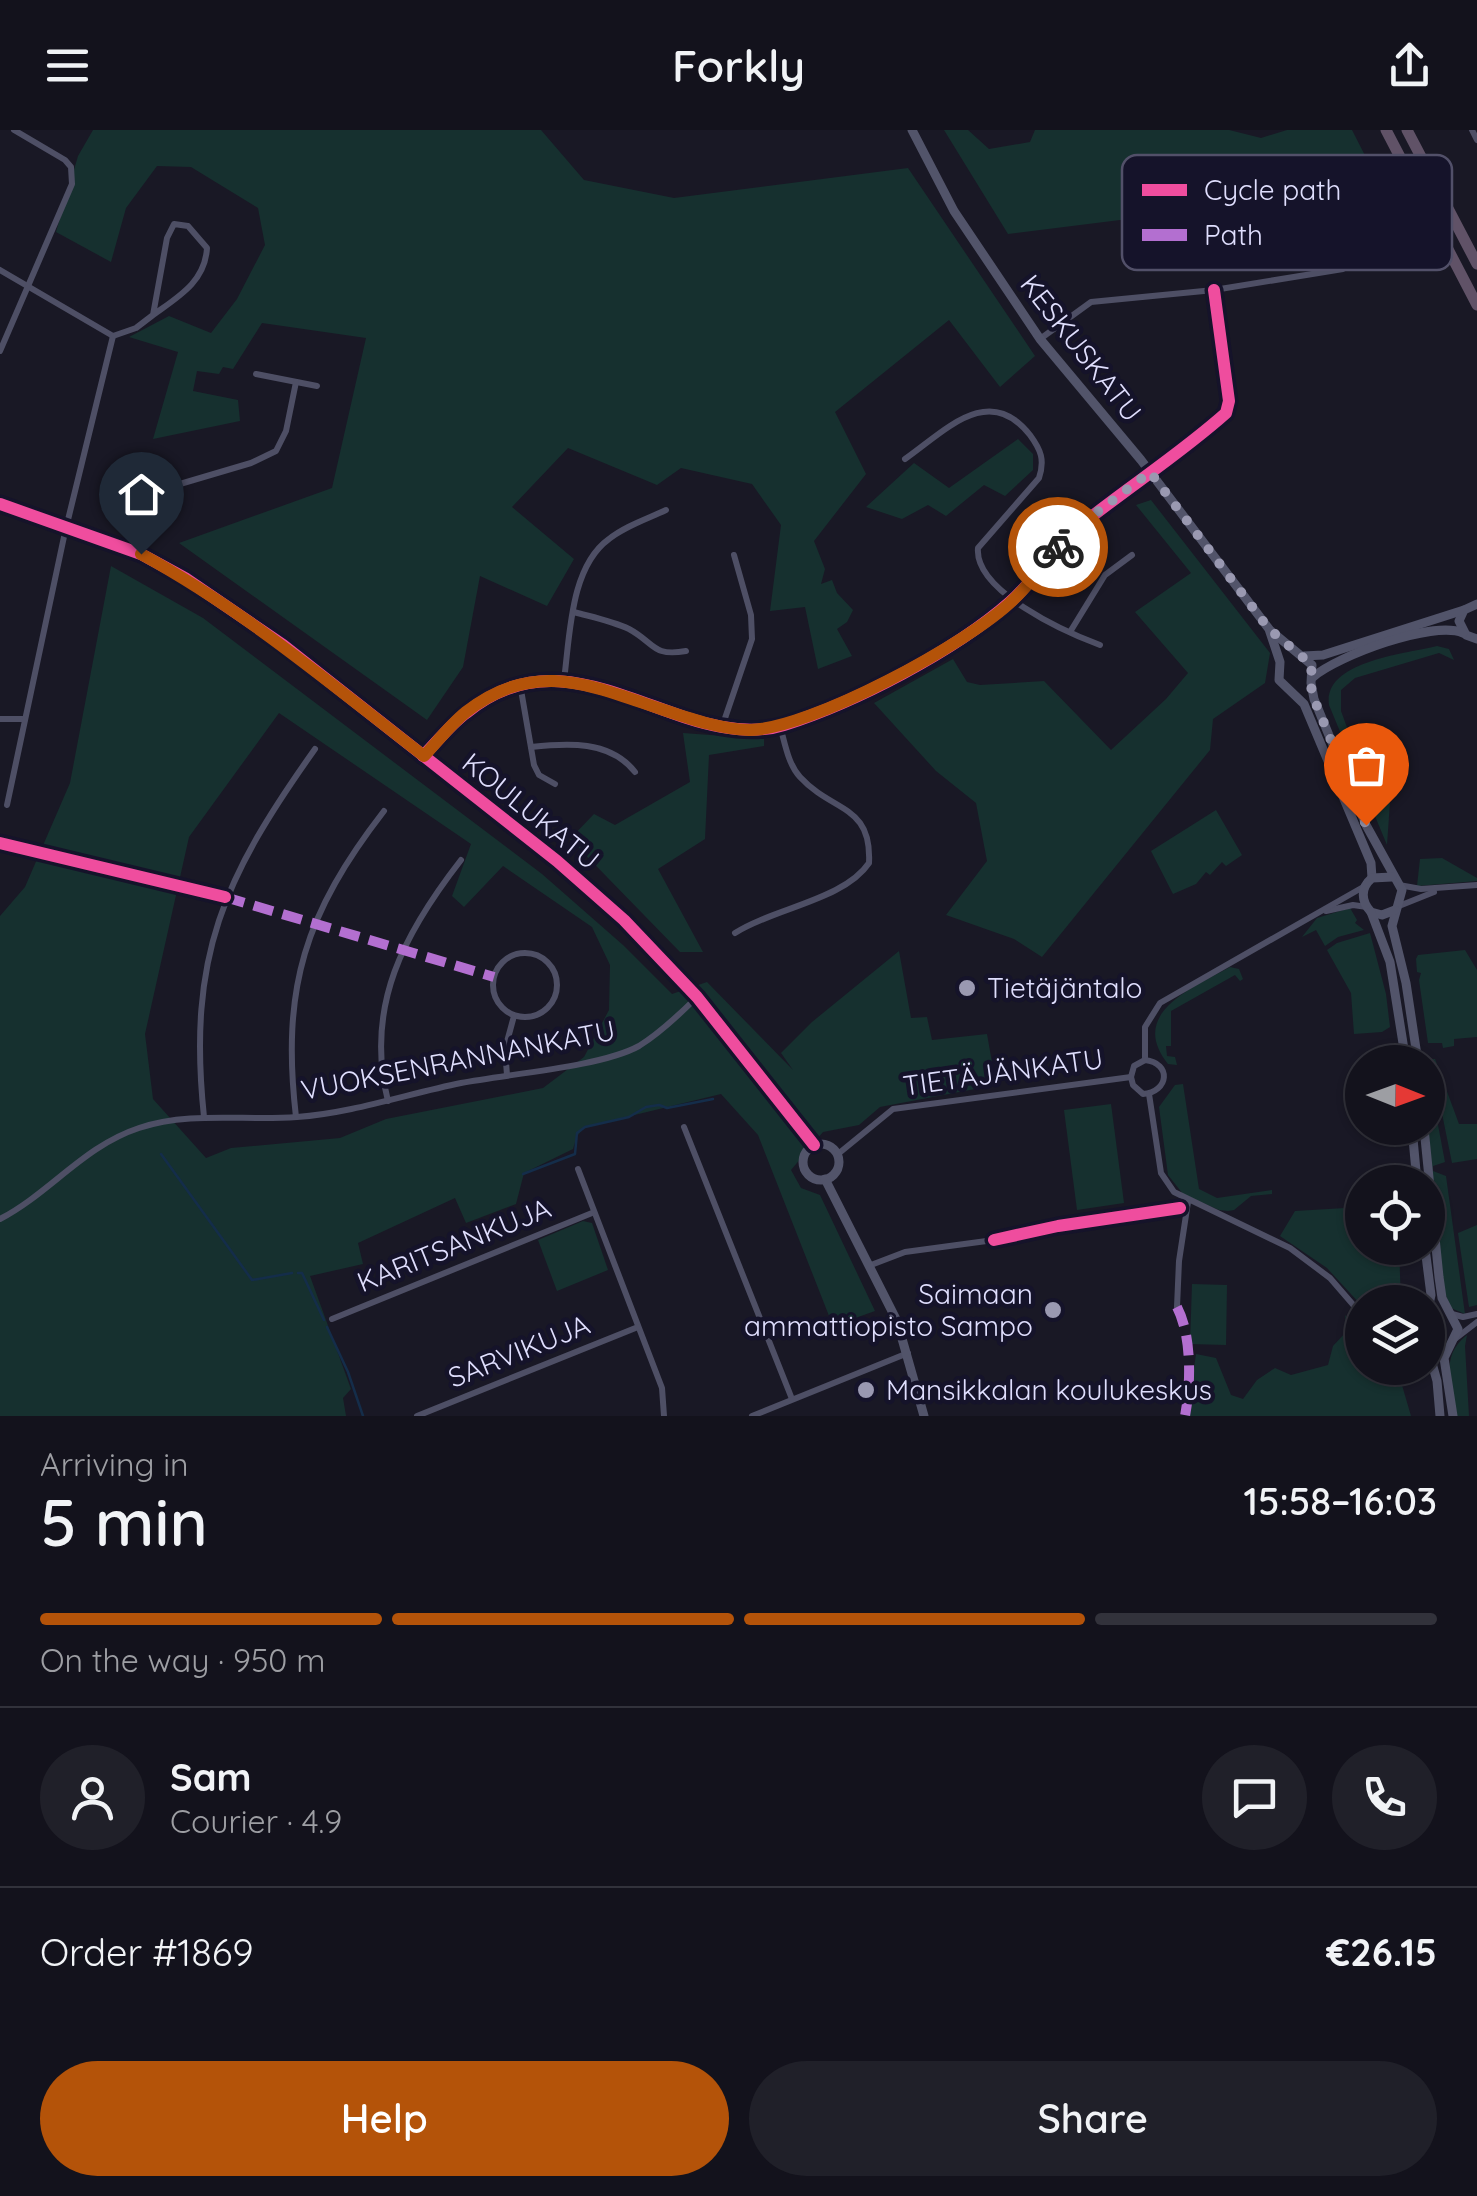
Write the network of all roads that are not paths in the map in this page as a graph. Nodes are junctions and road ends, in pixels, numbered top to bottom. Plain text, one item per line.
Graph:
1 (14, 130) edge
2 (912, 130) edge
3 (1386, 130) edge
4 (1407, 130) edge
5 (1472, 130) edge
6 (1477, 140) edge
7 (1399, 155) edge
8 (1420, 155) edge
9 (1452, 216) edge
10 (1452, 257) edge
11 (1477, 264) edge
12 (0, 270) edge
13 (1337, 270) edge
14 (28, 286) junction
15 (1214, 290) junction
16 (1477, 305) edge
17 (153, 316) junction
18 (113, 336) junction
19 (1040, 339) junction
20 (0, 351) edge
21 (256, 374) dead end
22 (296, 382) junction
23 (317, 386) dead end
24 (905, 460) dead end
25 (1150, 472) junction
26 (0, 504) edge
27 (666, 510) dead end
28 (67, 525) junction
29 (141, 554) junction
30 (734, 555) dead end
31 (1132, 555) dead end
32 (1014, 600) junction
33 (1477, 604) edge
34 (1464, 610) junction
35 (574, 612) junction
36 (1269, 629) junction
37 (1070, 632) junction
38 (1463, 632) junction
39 (1477, 639) edge
40 (1100, 645) dead end
41 (686, 651) dead end
42 (1301, 655) junction
43 (1280, 662) junction
44 (564, 680) junction
45 (1312, 680) junction
46 (520, 684) junction
47 (1288, 689) junction
48 (0, 718) edge
49 (25, 720) junction
50 (780, 726) junction
51 (722, 727) junction
52 (531, 747) junction
53 (316, 749) dead end
54 (424, 756) junction
55 (634, 772) dead end
56 (555, 784) dead end
57 (7, 805) dead end
58 (384, 811) dead end
59 (460, 860) dead end
60 (1396, 881) junction
61 (1368, 882) junction
62 (1477, 885) edge
63 (1440, 889) junction
64 (1397, 908) junction
65 (1369, 909) junction
66 (1320, 912) junction
67 (735, 933) dead end
68 (697, 997) junction
69 (514, 1016) junction
70 (1403, 1045) edge
71 (1415, 1045) edge
72 (1146, 1060) junction
73 (507, 1075) junction
74 (1131, 1077) junction
75 (1149, 1094) junction
76 (388, 1100) junction
77 (204, 1117) junction
78 (296, 1117) junction
79 (684, 1127) dead end
80 (814, 1144) junction
81 (1426, 1145) edge
82 (838, 1154) junction
83 (578, 1169) dead end
84 (826, 1179) junction
85 (1188, 1202) junction
86 (592, 1213) junction
87 (0, 1220) edge
88 (994, 1240) dead end
89 (871, 1265) junction
90 (1345, 1295) edge
91 (1177, 1307) dead end
92 (1445, 1311) edge
93 (1450, 1313) junction
94 (1477, 1314) edge
95 (332, 1319) dead end
96 (1477, 1322) edge
97 (638, 1327) junction
98 (1451, 1343) junction
99 (1445, 1346) edge
100 (908, 1353) junction
101 (1437, 1385) edge
102 (792, 1399) junction
103 (417, 1416) edge
104 (664, 1416) edge
105 (752, 1416) edge
106 (924, 1416) edge
107 (1440, 1416) edge
108 (1453, 1416) edge

1 - 14 street
2 - 19 main road, KESKUSKATU
3 - 7 highway
4 - 8 highway
5 - 6 street
9 - 11 highway
10 - 16 highway
12 - 14 street
13 - 15 street
14 - 18 street
14 - 20 street
15 - 19 street
15 - 25 street
17 - 17 street
17 - 18 street
18 - 28 street
19 - 25 main road, KESKUSKATU
21 - 22 street
22 - 23 street
22 - 29 street
24 - 32 street
25 - 32 street
25 - 36 main road, KESKUSKATU
26 - 28 main road, KOULUKATU
27 - 35 street
28 - 29 main road, KOULUKATU
28 - 49 street
29 - 54 main road, KOULUKATU
30 - 51 street
31 - 37 street
32 - 37 street
32 - 50 street
33 - 34 main road
34 - 38 main road
34 - 42 main road
35 - 41 street
35 - 44 street
36 - 42 main road, KESKUSKATU
36 - 43 main road, KESKUSKATU
37 - 40 street
38 - 39 main road
38 - 45 main road
42 - 43 main road
42 - 45 main road
43 - 47 main road
44 - 46 street
44 - 51 street
45 - 47 main road
45 - 60 main road
46 - 52 street
46 - 54 street
47 - 61 main road
48 - 49 street
49 - 57 street
50 - 51 street
50 - 67 street
52 - 55 street
52 - 56 street
53 - 77 street
54 - 68 main road, KOULUKATU
58 - 78 street
59 - 76 street
60 - 61 main road
60 - 63 street
60 - 64 main road
61 - 65 main road
61 - 66 street
62 - 63 street
63 - 64 street
64 - 65 main road
64 - 71 main road
65 - 66 street
65 - 70 main road
66 - 72 street
68 - 73 street, VUOKSENRANNANKATU
68 - 80 main road, KOULUKATU
69 - 69 street
69 - 73 street
72 - 74 street
72 - 75 street
73 - 76 street, VUOKSENRANNANKATU
74 - 75 street
74 - 82 street, TIETÄJÄNKATU
75 - 85 street
76 - 78 street, VUOKSENRANNANKATU
77 - 78 street, VUOKSENRANNANKATU
77 - 87 street, VUOKSENRANNANKATU
79 - 102 street
80 - 82 main road
80 - 84 main road
81 - 93 main road
82 - 84 main road
83 - 86 street
84 - 89 main road
85 - 90 street
85 - 91 street
86 - 95 street, KARITSANKUJA
86 - 97 street
88 - 89 street
89 - 100 main road
92 - 93 main road
93 - 94 street
93 - 98 main road
96 - 98 street
97 - 103 street, SARVIKUJA
97 - 104 street
98 - 99 main road
98 - 108 main road
100 - 102 street
100 - 106 main road
101 - 107 main road
102 - 105 street

